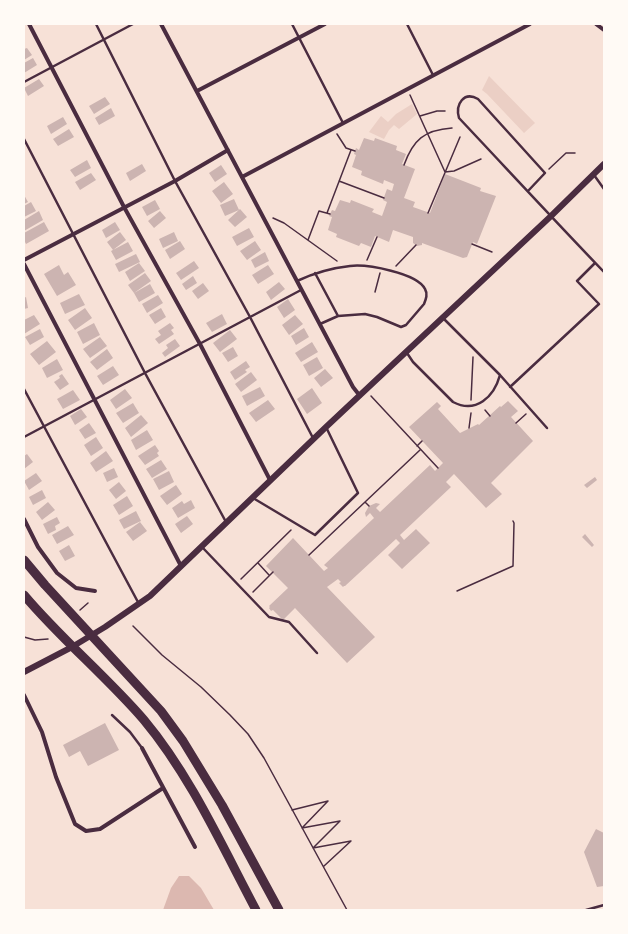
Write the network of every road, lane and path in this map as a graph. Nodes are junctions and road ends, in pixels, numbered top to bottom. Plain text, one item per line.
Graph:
1 (29, 24) edge
2 (96, 24) edge
3 (133, 24) edge
4 (161, 24) edge
5 (292, 24) edge
6 (325, 24) edge
7 (407, 24) edge
8 (530, 24) edge
9 (596, 24) edge
10 (604, 30) edge
11 (299, 37) junction
12 (104, 40) junction
13 (52, 68) junction
14 (434, 76) junction
15 (24, 82) edge
16 (197, 91) junction
17 (410, 95) dead end
18 (444, 111) dead end
19 (420, 116) junction
20 (343, 124) junction
21 (452, 128) dead end
22 (428, 133) junction
23 (337, 134) dead end
24 (460, 137) dead end
25 (24, 139) edge
26 (228, 150) junction
27 (351, 150) junction
28 (355, 151) dead end
29 (575, 153) dead end
30 (481, 159) dead end
31 (604, 164) edge
32 (404, 165) dead end
33 (445, 172) junction
34 (545, 173) junction
35 (593, 174) junction
36 (242, 177) junction
37 (175, 181) junction
38 (340, 181) junction
39 (604, 189) edge
40 (528, 191) junction
41 (384, 198) dead end
42 (124, 206) junction
43 (327, 213) junction
44 (428, 213) dead end
45 (330, 214) dead end
46 (550, 217) junction
47 (273, 218) dead end
48 (74, 234) junction
49 (377, 237) dead end
50 (308, 240) junction
51 (472, 244) dead end
52 (416, 245) dead end
53 (492, 252) dead end
54 (24, 260) edge
55 (367, 260) dead end
56 (337, 261) dead end
57 (595, 263) junction
58 (24, 264) edge
59 (396, 266) dead end
60 (604, 272) edge
61 (315, 273) junction
62 (380, 273) dead end
63 (297, 281) junction
64 (301, 290) junction
65 (375, 292) dead end
66 (338, 316) junction
67 (250, 317) junction
68 (443, 318) junction
69 (320, 325) junction
70 (200, 344) junction
71 (473, 349) junction
72 (406, 352) junction
73 (145, 373) junction
74 (500, 375) junction
75 (510, 386) junction
76 (24, 389) edge
77 (370, 395) dead end
78 (360, 396) junction
79 (95, 399) junction
80 (471, 400) dead end
81 (485, 410) dead end
82 (530, 410) junction
83 (470, 414) dead end
84 (490, 416) dead end
85 (516, 423) dead end
86 (44, 426) junction
87 (326, 427) junction
88 (469, 428) dead end
89 (547, 428) dead end
90 (24, 437) edge
91 (313, 439) junction
92 (422, 441) dead end
93 (417, 446) junction
94 (420, 450) junction
95 (438, 468) dead end
96 (270, 480) junction
97 (252, 497) junction
98 (365, 502) junction
99 (369, 506) dead end
100 (24, 519) edge
101 (513, 521) dead end
102 (226, 522) junction
103 (291, 530) dead end
104 (202, 546) junction
105 (309, 555) dead end
106 (24, 560) edge
107 (258, 563) junction
108 (182, 566) junction
109 (273, 572) dead end
110 (269, 575) junction
111 (237, 583) junction
112 (94, 591) dead end
113 (457, 591) dead end
114 (248, 594) junction
115 (24, 595) edge
116 (88, 603) dead end
117 (139, 604) junction
118 (79, 611) dead end
119 (133, 626) dead end
120 (92, 635) junction
121 (24, 637) edge
122 (48, 640) dead end
123 (72, 647) junction
124 (317, 653) dead end
125 (24, 672) edge
126 (24, 695) edge
127 (112, 715) dead end
128 (142, 748) joint
129 (163, 788) junction
130 (292, 810) junction
131 (302, 828) junction
132 (195, 847) dead end
133 (313, 848) junction
134 (323, 867) junction
135 (604, 905) edge
136 (256, 910) edge
137 (279, 910) edge
138 (347, 910) edge
139 (586, 910) edge

1 - 13 street
2 - 12 lane
3 - 12 lane
4 - 16 street
5 - 11 lane
6 - 11 street
7 - 14 lane
8 - 14 street
9 - 10 street
11 - 16 street
11 - 20 lane
12 - 13 lane
12 - 37 lane
13 - 15 lane
13 - 42 street
14 - 20 street
16 - 26 street
17 - 19 path
18 - 19 path
19 - 22 path
20 - 36 street
21 - 22 path
22 - 32 path
22 - 33 path
23 - 27 path
24 - 33 path
25 - 48 lane
26 - 36 street
26 - 37 street
27 - 28 path
27 - 38 path
29 - 34 path
30 - 33 path
31 - 35 street
33 - 44 path
34 - 40 lane
34 - 40 lane
35 - 39 lane
35 - 46 street
36 - 63 street
37 - 42 street
37 - 67 lane
38 - 41 path
38 - 43 path
40 - 46 lane
42 - 48 street
42 - 70 street
43 - 45 path
43 - 50 path
46 - 57 lane
46 - 68 street
47 - 50 path
48 - 54 street
48 - 73 lane
49 - 55 path
50 - 56 path
51 - 53 path
52 - 59 path
57 - 60 lane
57 - 75 lane
58 - 79 street
61 - 63 lane
61 - 66 lane
61 - 66 lane
62 - 65 path
63 - 64 street
64 - 67 lane
64 - 69 street
66 - 69 lane
67 - 70 lane
67 - 91 lane
68 - 71 lane
68 - 72 street
69 - 78 street
70 - 73 lane
70 - 96 street
71 - 74 lane
71 - 80 path
72 - 74 lane
72 - 78 street
73 - 79 lane
73 - 102 lane
74 - 75 lane
75 - 82 lane
76 - 86 lane
77 - 93 path
78 - 87 street
79 - 86 lane
79 - 108 street
81 - 84 path
82 - 85 path
82 - 89 lane
83 - 88 path
86 - 90 lane
86 - 117 lane
87 - 91 street
87 - 97 lane
91 - 96 street
92 - 93 path
93 - 94 path
94 - 95 path
94 - 98 path
96 - 97 street
97 - 102 street
98 - 99 path
98 - 105 path
100 - 112 street
101 - 113 path
102 - 104 street
103 - 107 path
104 - 108 street
104 - 111 lane
106 - 120 highway
107 - 110 path
107 - 111 path
108 - 117 street
109 - 110 path
110 - 114 path
111 - 114 lane
114 - 124 lane
115 - 123 highway
116 - 118 path
117 - 120 street
119 - 130 path
120 - 123 street
120 - 137 highway
121 - 122 path
123 - 125 street
123 - 136 highway
126 - 129 street
127 - 128 lane
128 - 129 street
129 - 132 street
130 - 131 path
130 - 131 path
131 - 133 path
131 - 133 path
133 - 134 path
133 - 134 path
134 - 138 path
135 - 139 lane

